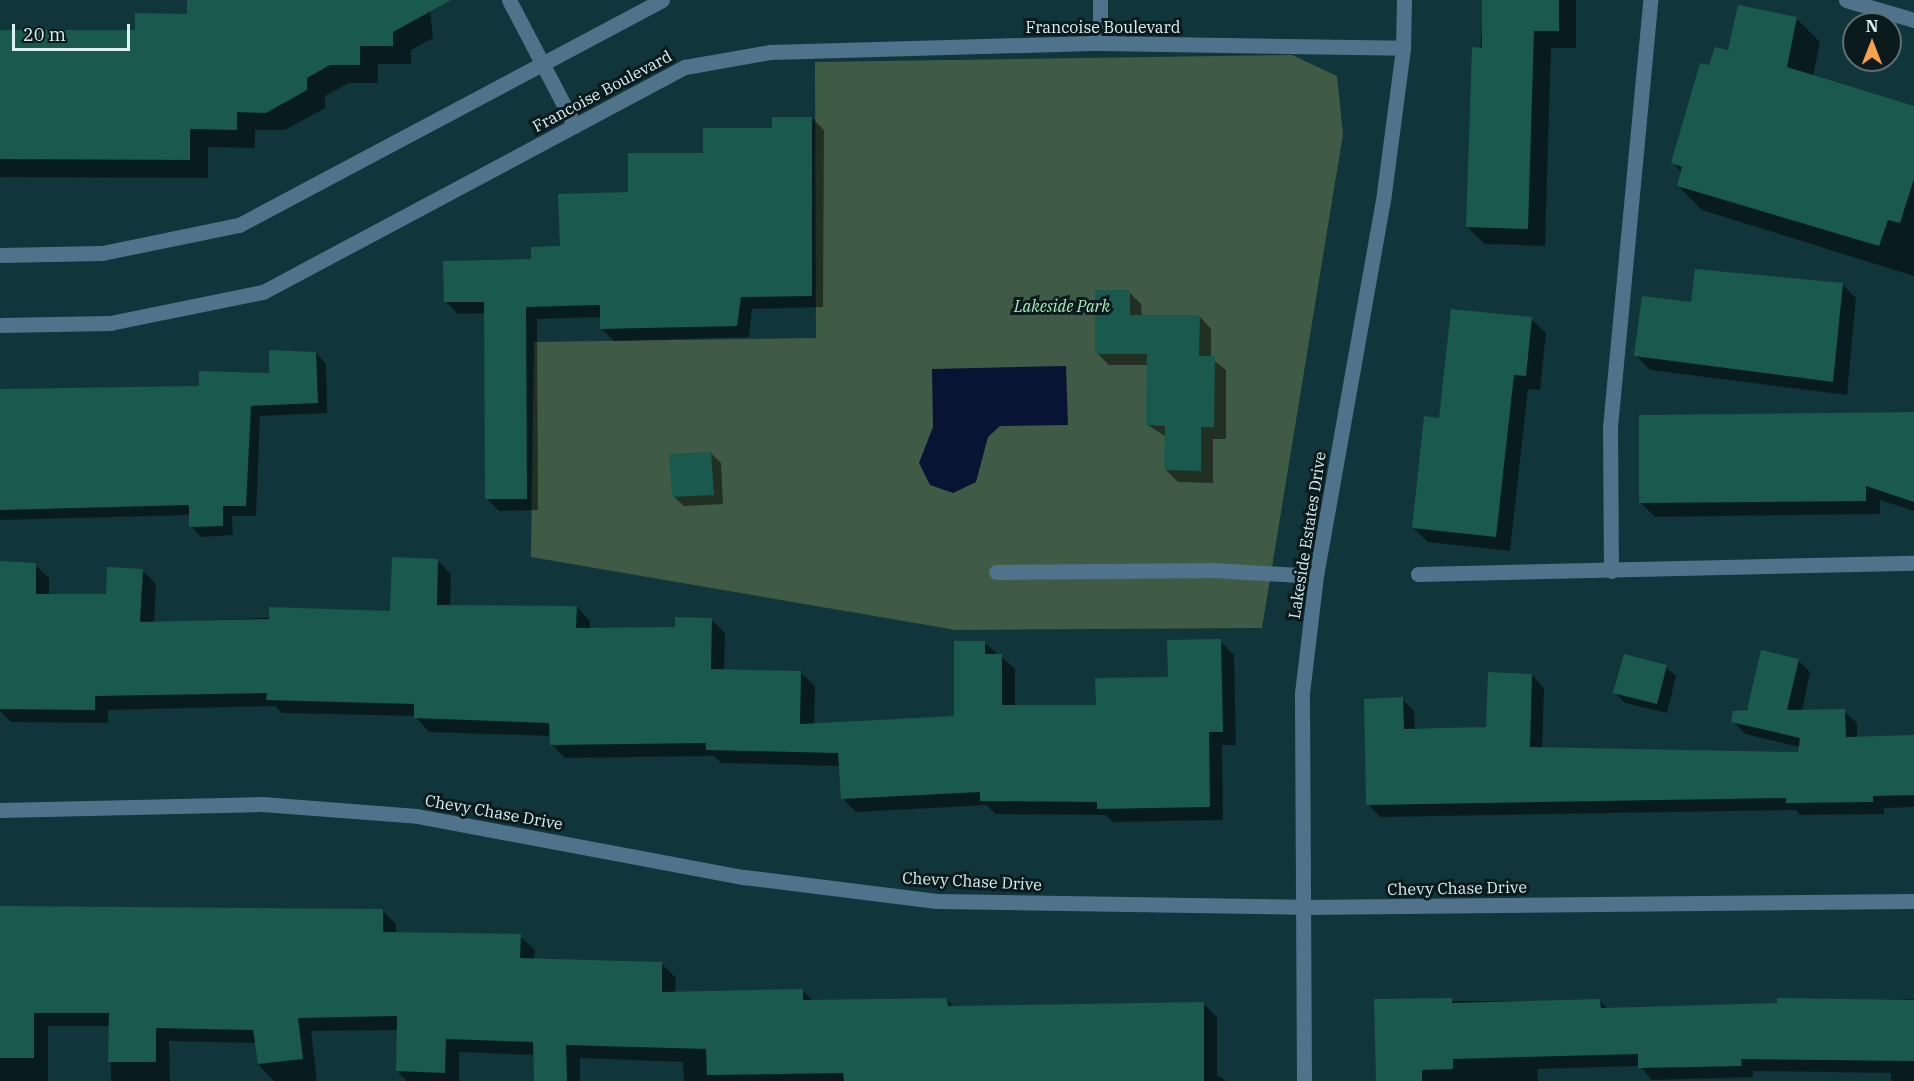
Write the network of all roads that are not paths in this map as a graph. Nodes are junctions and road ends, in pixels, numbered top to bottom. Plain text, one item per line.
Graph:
1 (509, 0) edge
2 (662, 0) edge
3 (1100, 0) edge
4 (1404, 0) edge
5 (1650, 0) edge
6 (1846, 0) edge
7 (1914, 20) edge
8 (1100, 43) junction
9 (1403, 48) junction
10 (542, 64) junction
11 (575, 126) junction
12 (0, 255) edge
13 (0, 325) edge
14 (1914, 562) edge
15 (1611, 571) junction
16 (996, 572) dead end
17 (1418, 574) dead end
18 (1316, 576) junction
19 (0, 810) edge
20 (1914, 901) edge
21 (1302, 908) junction
22 (1304, 1081) edge

1 - 10 street
2 - 10 street
3 - 8 street
4 - 9 street, Lakeside Estates Drive
5 - 15 street
6 - 7 street
8 - 9 street, Francoise Boulevard
8 - 11 street, Francoise Boulevard
9 - 18 street, Lakeside Estates Drive
10 - 11 street
10 - 12 street
11 - 13 street, Francoise Boulevard
14 - 15 street
15 - 17 street
16 - 18 street
18 - 21 street, Lakeside Estates Drive
19 - 21 street, Chevy Chase Drive
20 - 21 street, Chevy Chase Drive
21 - 22 street, Lakeside Estates Drive

